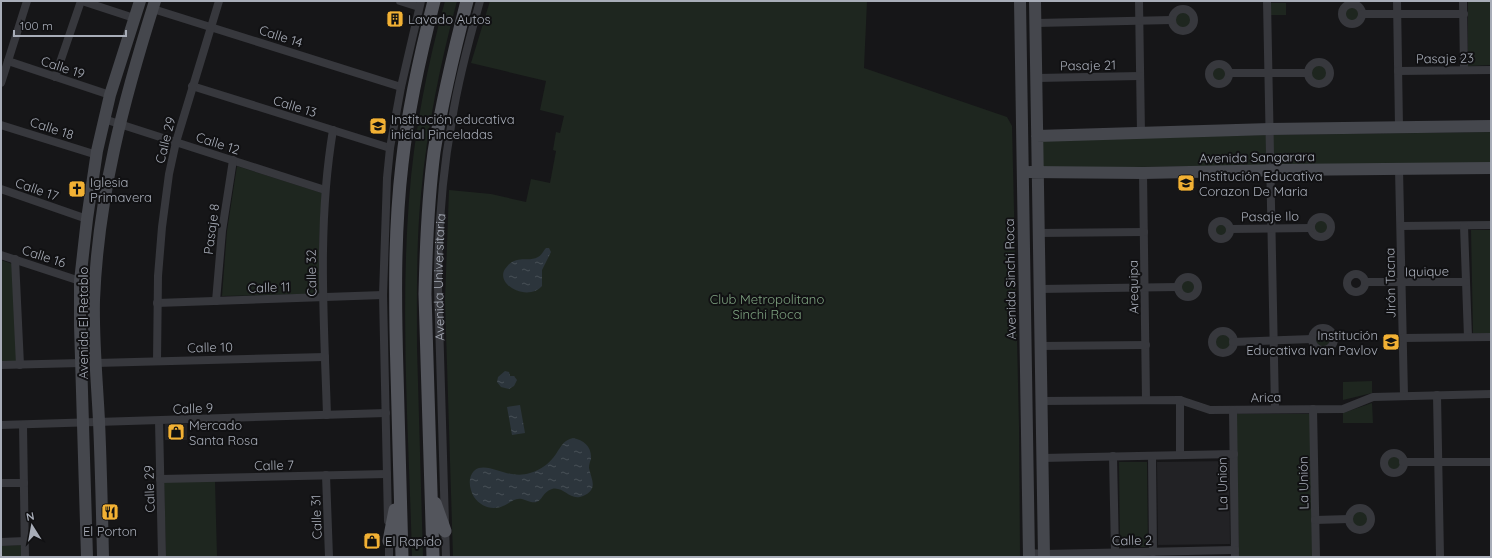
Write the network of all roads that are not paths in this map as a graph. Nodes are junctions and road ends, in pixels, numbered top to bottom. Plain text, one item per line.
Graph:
1 (27, 1) edge
2 (81, 1) edge
3 (140, 1) edge
4 (219, 1) edge
5 (400, 1) edge
6 (434, 1) edge
7 (467, 1) edge
8 (480, 1) edge
9 (1020, 1) edge
10 (1035, 1) edge
11 (1139, 1) edge
12 (1267, 1) edge
13 (1397, 1) edge
14 (1463, 1) edge
15 (420, 4) edge
16 (154, 5) edge
17 (1362, 14) dead end
18 (1397, 14) junction
19 (1464, 14) junction
20 (134, 18) junction
21 (1172, 20) dead end
22 (1139, 21) junction
23 (1036, 23) junction
24 (210, 27) junction
25 (8, 61) junction
26 (1398, 70) junction
27 (1464, 70) junction
28 (1491, 70) edge
29 (1229, 72) dead end
30 (1268, 73) junction
31 (1308, 73) dead end
32 (1140, 76) junction
33 (55, 77) junction
34 (1037, 78) junction
35 (1, 83) edge
36 (192, 86) junction
37 (401, 87) junction
38 (110, 95) junction
39 (1037, 108) junction
40 (1022, 110) junction
41 (104, 119) junction
42 (1, 124) edge
43 (119, 124) junction
44 (1491, 126) edge
45 (1399, 128) junction
46 (1270, 129) junction
47 (333, 130) junction
48 (1141, 134) junction
49 (1037, 136) junction
50 (176, 142) junction
51 (390, 148) junction
52 (96, 155) junction
53 (233, 160) junction
54 (1491, 168) edge
55 (1399, 169) junction
56 (1270, 170) junction
57 (1023, 172) junction
58 (1037, 172) junction
59 (1143, 174) junction
60 (1, 189) edge
61 (326, 190) junction
62 (87, 219) junction
63 (1491, 225) edge
64 (1401, 226) junction
65 (1464, 226) junction
66 (1271, 228) junction
67 (1311, 228) dead end
68 (1230, 229) dead end
69 (1144, 232) junction
70 (1038, 233) junction
71 (1, 255) edge
72 (15, 259) junction
73 (80, 281) junction
74 (1365, 282) dead end
75 (1466, 282) junction
76 (1402, 283) junction
77 (1178, 287) dead end
78 (1145, 288) junction
79 (1039, 289) junction
80 (383, 295) junction
81 (323, 297) junction
82 (216, 301) junction
83 (157, 303) junction
84 (1491, 336) edge
85 (1468, 337) junction
86 (1403, 338) junction
87 (1312, 339) dead end
88 (1274, 341) junction
89 (1233, 342) dead end
90 (1146, 345) junction
91 (1040, 346) junction
92 (325, 357) junction
93 (158, 361) junction
94 (81, 363) junction
95 (96, 363) junction
96 (1, 365) edge
97 (20, 365) junction
98 (1491, 394) edge
99 (1437, 395) junction
100 (1404, 396) junction
101 (1146, 400) junction
102 (1180, 400) junction
103 (1041, 401) junction
104 (1275, 409) junction
105 (1313, 409) junction
106 (1233, 410) junction
107 (386, 413) junction
108 (327, 415) junction
109 (159, 421) junction
110 (84, 423) junction
111 (99, 423) junction
112 (1, 425) edge
113 (23, 425) junction
114 (1234, 454) junction
115 (1180, 455) junction
116 (1113, 456) junction
117 (1152, 456) junction
118 (1042, 458) junction
119 (1403, 462) dead end
120 (1491, 462) edge
121 (1438, 463) junction
122 (387, 474) junction
123 (326, 475) junction
124 (160, 479) junction
125 (24, 482) junction
126 (1, 483) edge
127 (400, 484) junction
128 (431, 492) junction
129 (1350, 519) dead end
130 (1315, 520) junction
131 (445, 531) junction
132 (25, 541) junction
133 (389, 541) junction
134 (1, 542) edge
135 (1115, 552) junction
136 (1153, 552) junction
137 (1235, 553) edge
138 (1183, 554) edge
139 (1029, 555) edge
140 (1044, 556) edge
141 (26, 557) edge
142 (87, 557) edge
143 (103, 557) edge
144 (162, 557) edge
145 (329, 557) edge
146 (389, 557) edge
147 (402, 557) edge
148 (433, 557) edge
149 (446, 557) edge
150 (1316, 557) edge
151 (1440, 557) edge

1 - 25 street
2 - 20 street
2 - 33 street
3 - 20 main road, Avenida El Retablo
4 - 24 street, Calle 29
5 - 15 street
6 - 127 main road
7 - 128 main road, Avenida Universitaria
8 - 131 street, Avenida Universitaria
9 - 40 main road, Avenida Sinchi Roca
10 - 23 main road
11 - 22 street
12 - 30 street
13 - 18 street
14 - 19 street
15 - 37 street
16 - 24 street, Calle 14
16 - 43 main road, Avenida El Retablo
17 - 18 street
18 - 19 street
18 - 26 street
19 - 27 street
20 - 38 main road, Avenida El Retablo
21 - 22 street
22 - 23 street
22 - 32 street
23 - 34 main road
24 - 36 street, Calle 29
24 - 37 street, Calle 14
25 - 33 street, Calle 19
25 - 35 street
26 - 27 street, Pasaje 23
26 - 45 street
27 - 28 street, Pasaje 23
29 - 30 street
30 - 31 street
30 - 46 street
32 - 34 street, Pasaje 21
32 - 48 street
33 - 38 street, Calle 19
34 - 39 main road
36 - 47 street, Calle 13
36 - 50 street, Calle 29
37 - 51 street
38 - 41 main road, Avenida El Retablo
39 - 40 main road
39 - 49 main road
40 - 57 main road, Avenida Sinchi Roca
41 - 43 street, Calle 12
41 - 52 main road, Avenida El Retablo
42 - 52 street, Calle 18
43 - 50 street, Calle 12
43 - 95 main road, Avenida El Retablo
44 - 45 main road, Avenida Sangarara
45 - 46 main road, Avenida Sangarara
46 - 48 main road, Avenida Sangarara
46 - 56 street
47 - 51 street, Calle 13
47 - 61 street, Calle 32
48 - 49 main road, Avenida Sangarara
49 - 58 main road
50 - 53 street, Calle 12
50 - 83 street, Calle 29
51 - 80 street
52 - 62 main road, Avenida El Retablo
53 - 61 street, Calle 12
53 - 82 street, Pasaje 8
54 - 55 main road, Avenida Sangarara
55 - 56 main road, Avenida Sangarara
55 - 64 street, Jirón Tacna
56 - 59 main road, Avenida Sangarara
56 - 66 street
57 - 58 main road, Avenida Sangarara
57 - 139 main road, Avenida Sinchi Roca
58 - 59 main road, Avenida Sangarara
58 - 70 main road
59 - 69 street, Arequipa
60 - 62 street, Calle 17
61 - 81 street, Calle 32
62 - 73 main road, Avenida El Retablo
63 - 65 street
64 - 65 street
64 - 76 street, Jirón Tacna
65 - 75 street
66 - 67 street, Pasaje Ilo
66 - 68 street, Pasaje Ilo
66 - 88 street
69 - 70 street
69 - 78 street, Arequipa
70 - 79 main road
71 - 72 street, Calle 16
72 - 73 street, Calle 16
72 - 97 street
73 - 94 main road, Avenida El Retablo
74 - 76 street, Iquique
75 - 76 street, Iquique
75 - 85 street
76 - 86 street, Jirón Tacna
77 - 78 street
78 - 79 street
78 - 90 street, Arequipa
79 - 91 main road
80 - 81 street, Calle 11
80 - 107 street
81 - 82 street, Calle 11
81 - 92 street, Calle 32
82 - 83 street, Calle 11
83 - 93 street, Calle 29
84 - 85 street
85 - 86 street
86 - 100 street, Jirón Tacna
87 - 88 street
88 - 89 street
88 - 104 street
90 - 91 street
90 - 101 street, Arequipa
91 - 103 main road
92 - 93 street, Calle 10
92 - 108 street, Calle 32
93 - 95 street, Calle 10
94 - 97 street
94 - 110 main road, Avenida El Retablo
95 - 111 main road, Avenida El Retablo
96 - 97 street
98 - 99 street, Arica
99 - 100 street, Arica
99 - 121 street
100 - 105 street, Arica
101 - 102 street, Arica
101 - 103 street, Arica
102 - 106 street, Arica
102 - 115 street
103 - 118 main road
104 - 105 street, Arica
104 - 106 street, Arica
105 - 130 street, La Unión
106 - 114 street, La Union
107 - 108 street, Calle 9
107 - 122 street
108 - 109 street, Calle 9
109 - 111 street, Calle 9
109 - 124 street, Calle 29
110 - 111 street, Calle 9
110 - 113 street, Calle 9
110 - 142 main road, Avenida El Retablo
111 - 143 main road, Avenida El Retablo
112 - 113 street, Calle 9
113 - 125 street
114 - 115 street
114 - 137 street, La Union
115 - 117 street
116 - 117 street
116 - 118 street
116 - 135 street
117 - 136 street
118 - 140 main road
119 - 121 street
120 - 121 street
121 - 151 street
122 - 123 street, Calle 7
122 - 133 street
123 - 124 street, Calle 7
123 - 145 street, Calle 31
124 - 144 street, Calle 29
125 - 126 street
125 - 132 street
127 - 133 main road
127 - 147 main road
128 - 131 main road
128 - 148 main road, Avenida Universitaria
129 - 130 street
130 - 150 street, La Unión
131 - 149 street, Avenida Universitaria
132 - 134 street
132 - 141 street
133 - 146 street
135 - 136 street, Calle 2
135 - 140 street, Calle 2
136 - 138 street, Calle 2
137 - 138 street, Calle 2
139 - 140 street, Calle 2

